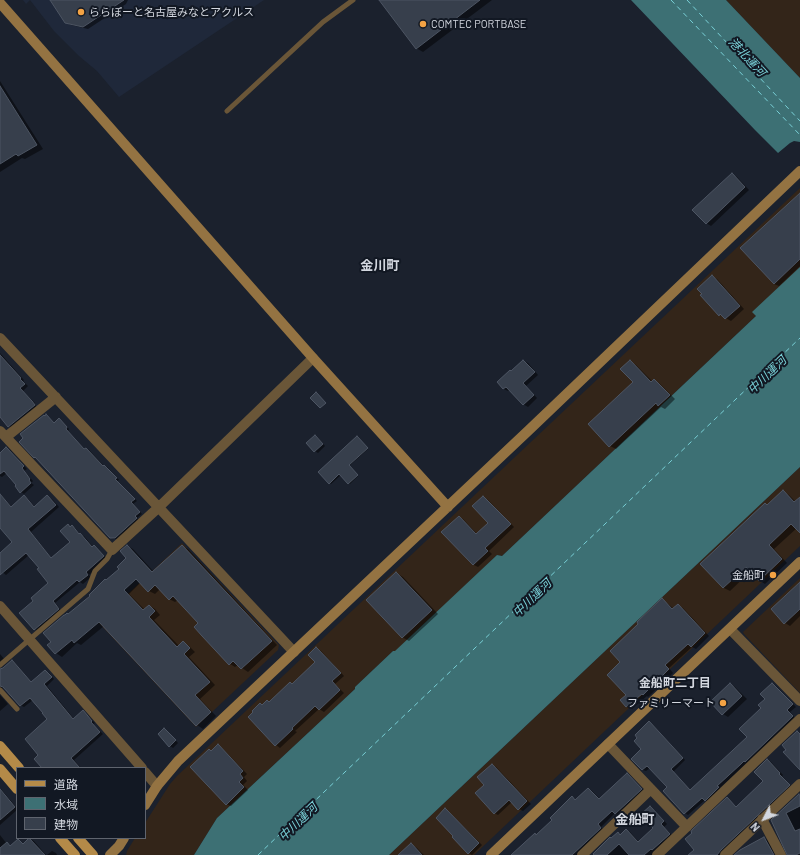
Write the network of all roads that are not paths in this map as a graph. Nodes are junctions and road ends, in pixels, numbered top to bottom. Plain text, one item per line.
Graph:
1 (353, 0) edge
2 (0, 3) edge
3 (227, 111) dead end
4 (800, 171) edge
5 (0, 338) edge
6 (313, 358) junction
7 (56, 397) junction
8 (3, 434) edge
9 (158, 507) junction
10 (448, 507) junction
11 (112, 550) junction
12 (800, 562) edge
13 (0, 606) edge
14 (730, 629) junction
15 (28, 639) junction
16 (294, 652) junction
17 (0, 665) edge
18 (0, 690) edge
19 (800, 701) edge
20 (16, 709) dead end
21 (800, 719) edge
22 (608, 744) junction
23 (0, 746) edge
24 (17, 767) edge
25 (141, 767) edge
26 (0, 769) edge
27 (146, 773) edge
28 (800, 784) edge
29 (157, 786) junction
30 (16, 788) edge
31 (651, 789) junction
32 (146, 803) edge
33 (762, 819) junction
34 (687, 827) junction
35 (61, 839) edge
36 (79, 839) edge
37 (123, 839) edge
38 (75, 855) edge
39 (92, 855) edge
40 (110, 855) edge
41 (491, 855) edge
42 (582, 855) edge
43 (657, 855) edge
44 (725, 855) edge
45 (781, 855) edge

1 - 3 lane
2 - 6 street
4 - 10 street
5 - 7 street
6 - 9 street
6 - 10 street
7 - 8 street
7 - 9 street
8 - 11 street
9 - 11 street
9 - 16 street
10 - 16 street
11 - 15 lane
12 - 14 street
13 - 15 street
14 - 19 street
14 - 22 street
15 - 17 lane
15 - 25 street
16 - 29 street
18 - 20 lane
21 - 34 street
22 - 31 street
22 - 41 street
23 - 24 main road
26 - 30 main road
27 - 29 street
28 - 33 street
29 - 32 street
31 - 34 street
31 - 42 street
33 - 44 street
33 - 45 street
34 - 43 street
35 - 38 main road
36 - 39 main road
37 - 40 street

